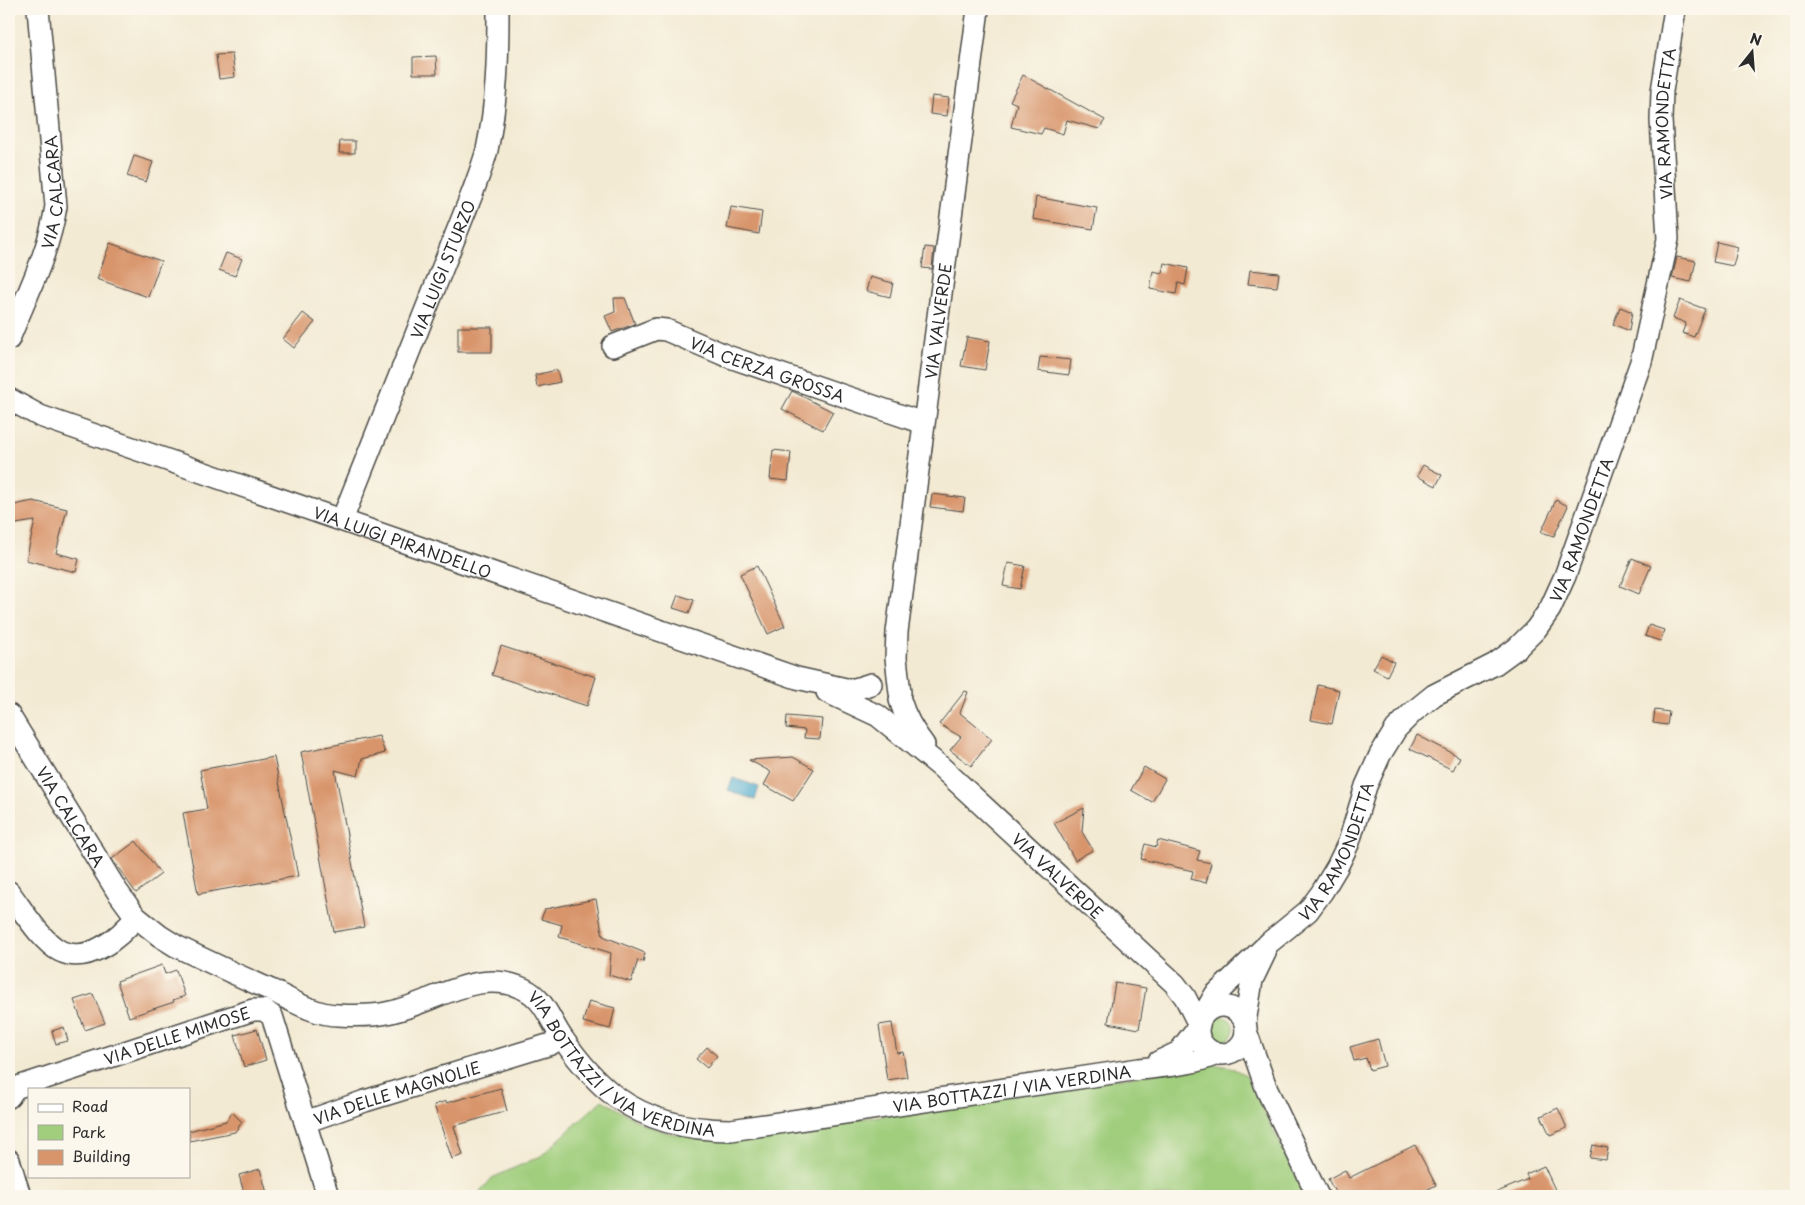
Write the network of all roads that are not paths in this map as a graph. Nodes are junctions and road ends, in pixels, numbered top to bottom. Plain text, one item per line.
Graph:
1 (38, 9) edge
2 (498, 9) edge
3 (978, 9) edge
4 (1675, 9) edge
5 (9, 339) edge
6 (613, 346) dead end
7 (9, 400) edge
8 (923, 423) junction
9 (342, 520) junction
10 (897, 632) junction
11 (797, 678) junction
12 (874, 683) junction
13 (900, 696) junction
14 (876, 714) junction
15 (9, 715) edge
16 (941, 767) junction
17 (9, 892) edge
18 (136, 917) junction
19 (1270, 942) junction
20 (1208, 1015) junction
21 (1245, 1027) junction
22 (561, 1037) junction
23 (1221, 1053) junction
24 (1138, 1069) junction
25 (1268, 1090) junction
26 (9, 1097) edge
27 (305, 1122) junction
28 (9, 1160) edge
29 (20, 1196) edge
30 (328, 1196) edge
31 (1318, 1196) edge

1 - 5 street, VIA CALCARA
2 - 9 street, VIA LUIGI STURZO
3 - 8 street, VIA VALVERDE
4 - 19 street, VIA RAMONDETTA
6 - 8 street, VIA CERZA GROSSA
7 - 9 street, VIA LUIGI PIRANDELLO
8 - 10 street, VIA VALVERDE
9 - 11 street, VIA LUIGI PIRANDELLO
10 - 12 street
10 - 13 street
11 - 12 street
11 - 14 street
12 - 13 street
12 - 14 street
13 - 14 street
13 - 16 street
14 - 16 street
15 - 18 street, VIA CALCARA
16 - 20 street, VIA VALVERDE
17 - 18 street
18 - 22 street, VIA BOTTAZZI / VIA VERDINA
19 - 20 street, VIA RAMONDETTA
19 - 21 street
20 - 21 street
20 - 23 street
20 - 24 street, VIA RAMONDETTA
21 - 23 street
21 - 25 street
22 - 24 street, VIA BOTTAZZI / VIA VERDINA
22 - 27 street, VIA DELLE MAGNOLIE
23 - 24 street
23 - 25 street
25 - 31 street
26 - 27 street, VIA DELLE MIMOSE
27 - 30 street, VIA DELLE MAGNOLIE
28 - 29 street

